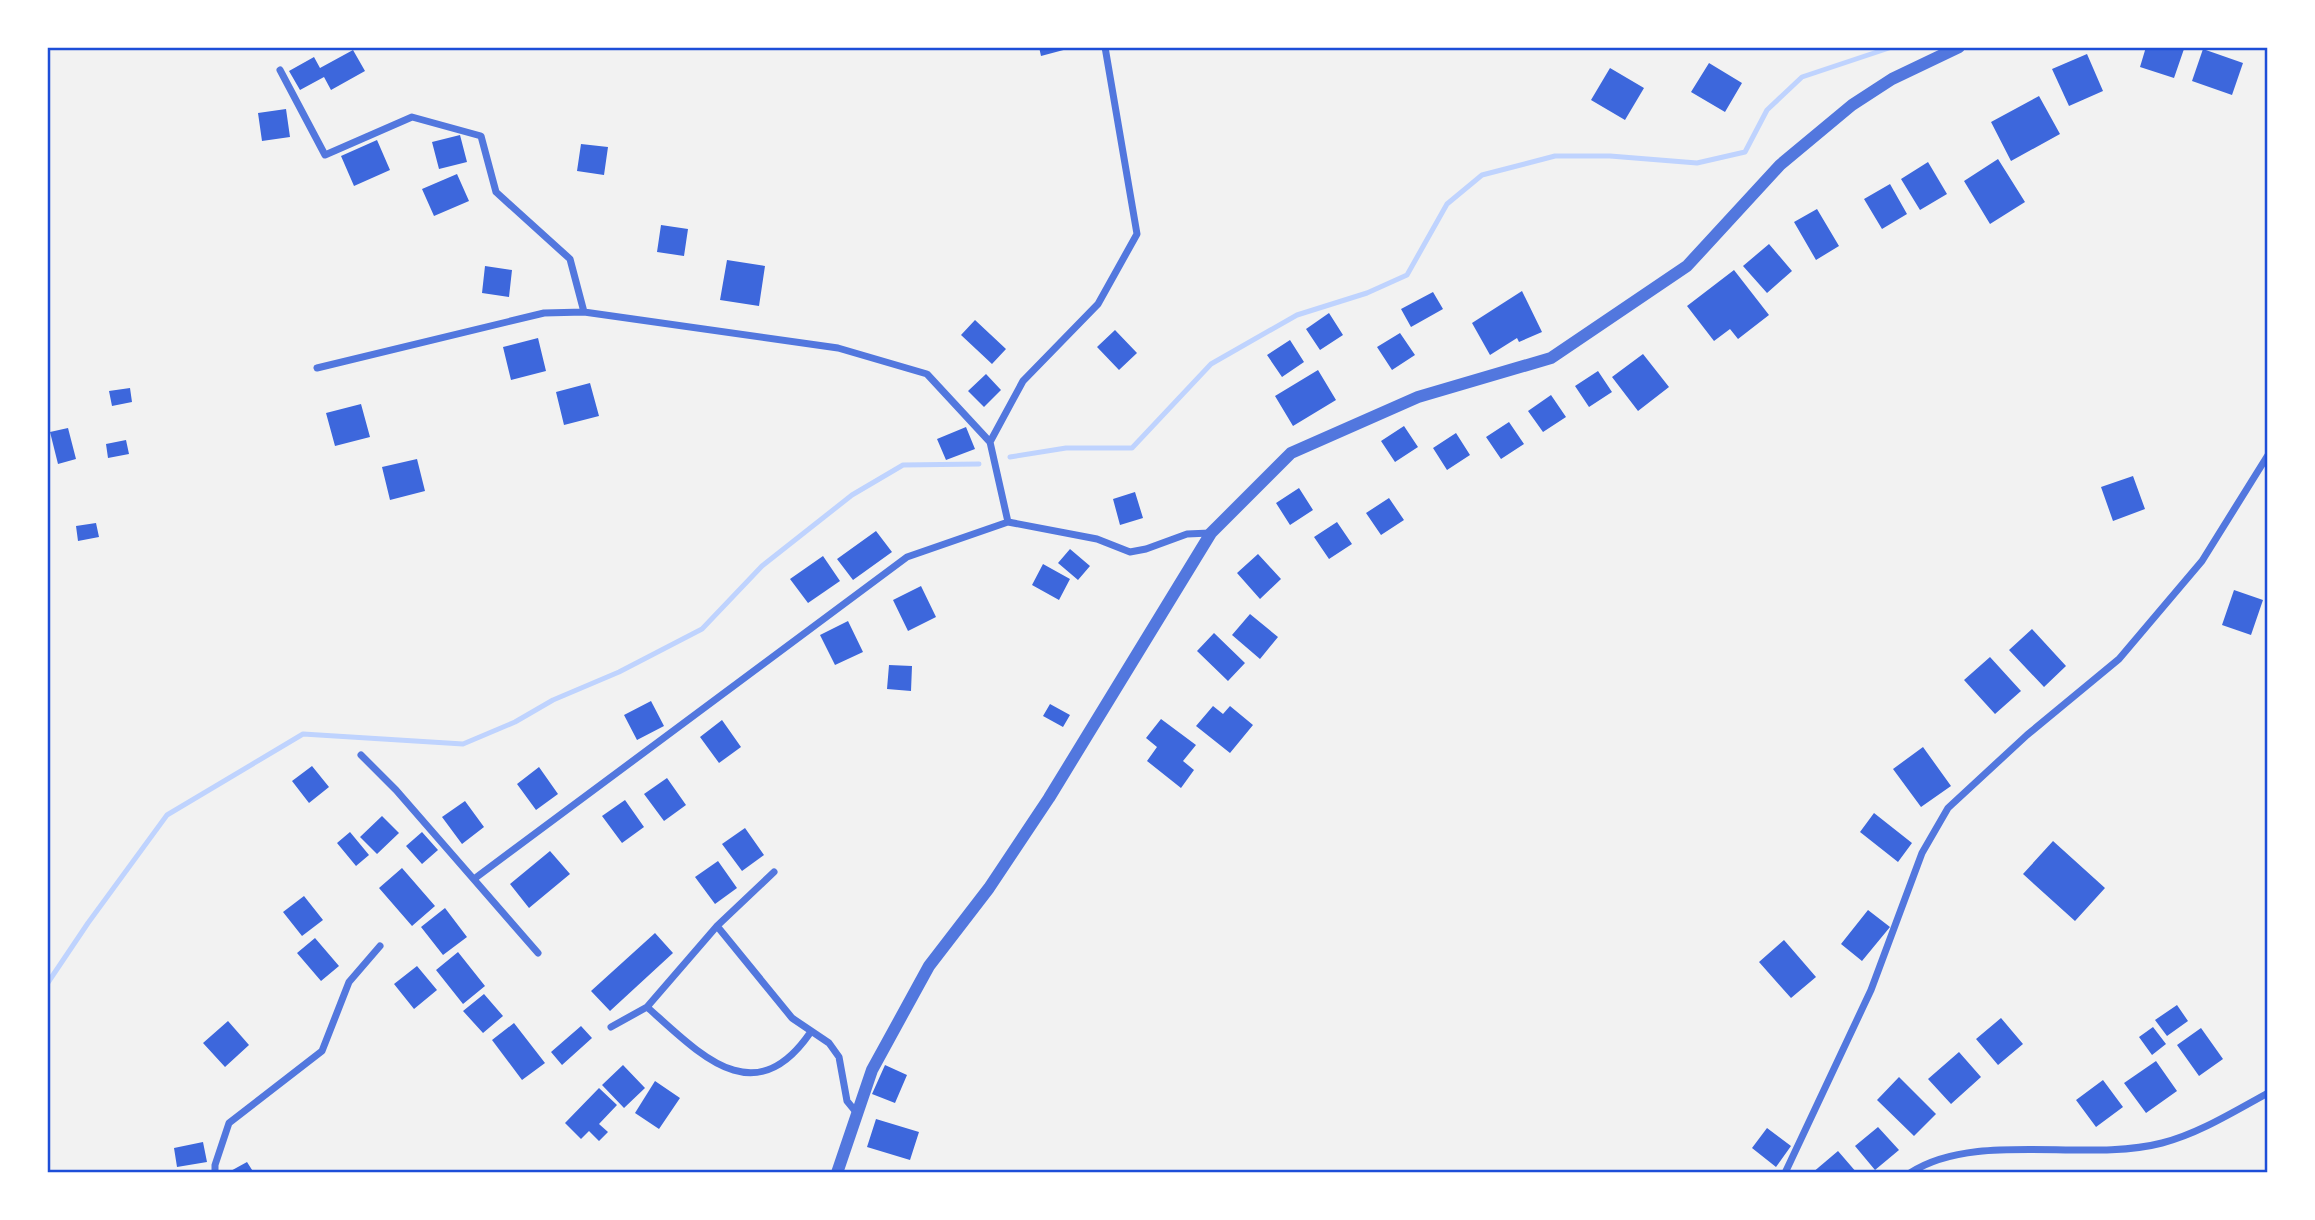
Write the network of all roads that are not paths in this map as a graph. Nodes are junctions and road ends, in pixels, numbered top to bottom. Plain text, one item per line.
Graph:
1 (1105, 47) edge
2 (1959, 47) edge
3 (280, 70) dead end
4 (584, 312) junction
5 (317, 368) dead end
6 (990, 442) junction
7 (2268, 455) edge
8 (1008, 522) junction
9 (1211, 533) junction
10 (361, 755) dead end
11 (774, 872) dead end
12 (474, 879) junction
13 (718, 926) junction
14 (380, 946) dead end
15 (538, 953) dead end
16 (647, 1007) junction
17 (611, 1027) dead end
18 (810, 1032) junction
19 (2268, 1093) edge
20 (856, 1112) junction
21 (215, 1173) edge
22 (837, 1173) edge
23 (1786, 1173) edge
24 (1910, 1173) edge

1 - 6 street
2 - 9 street
3 - 4 street
4 - 5 street
4 - 6 street
6 - 8 street
7 - 23 street
8 - 9 street
8 - 12 street
9 - 20 street
10 - 12 street
11 - 13 street
12 - 15 street
13 - 16 street
13 - 18 street
14 - 21 street
16 - 17 street
16 - 18 street
18 - 20 street
19 - 24 street
20 - 22 street

